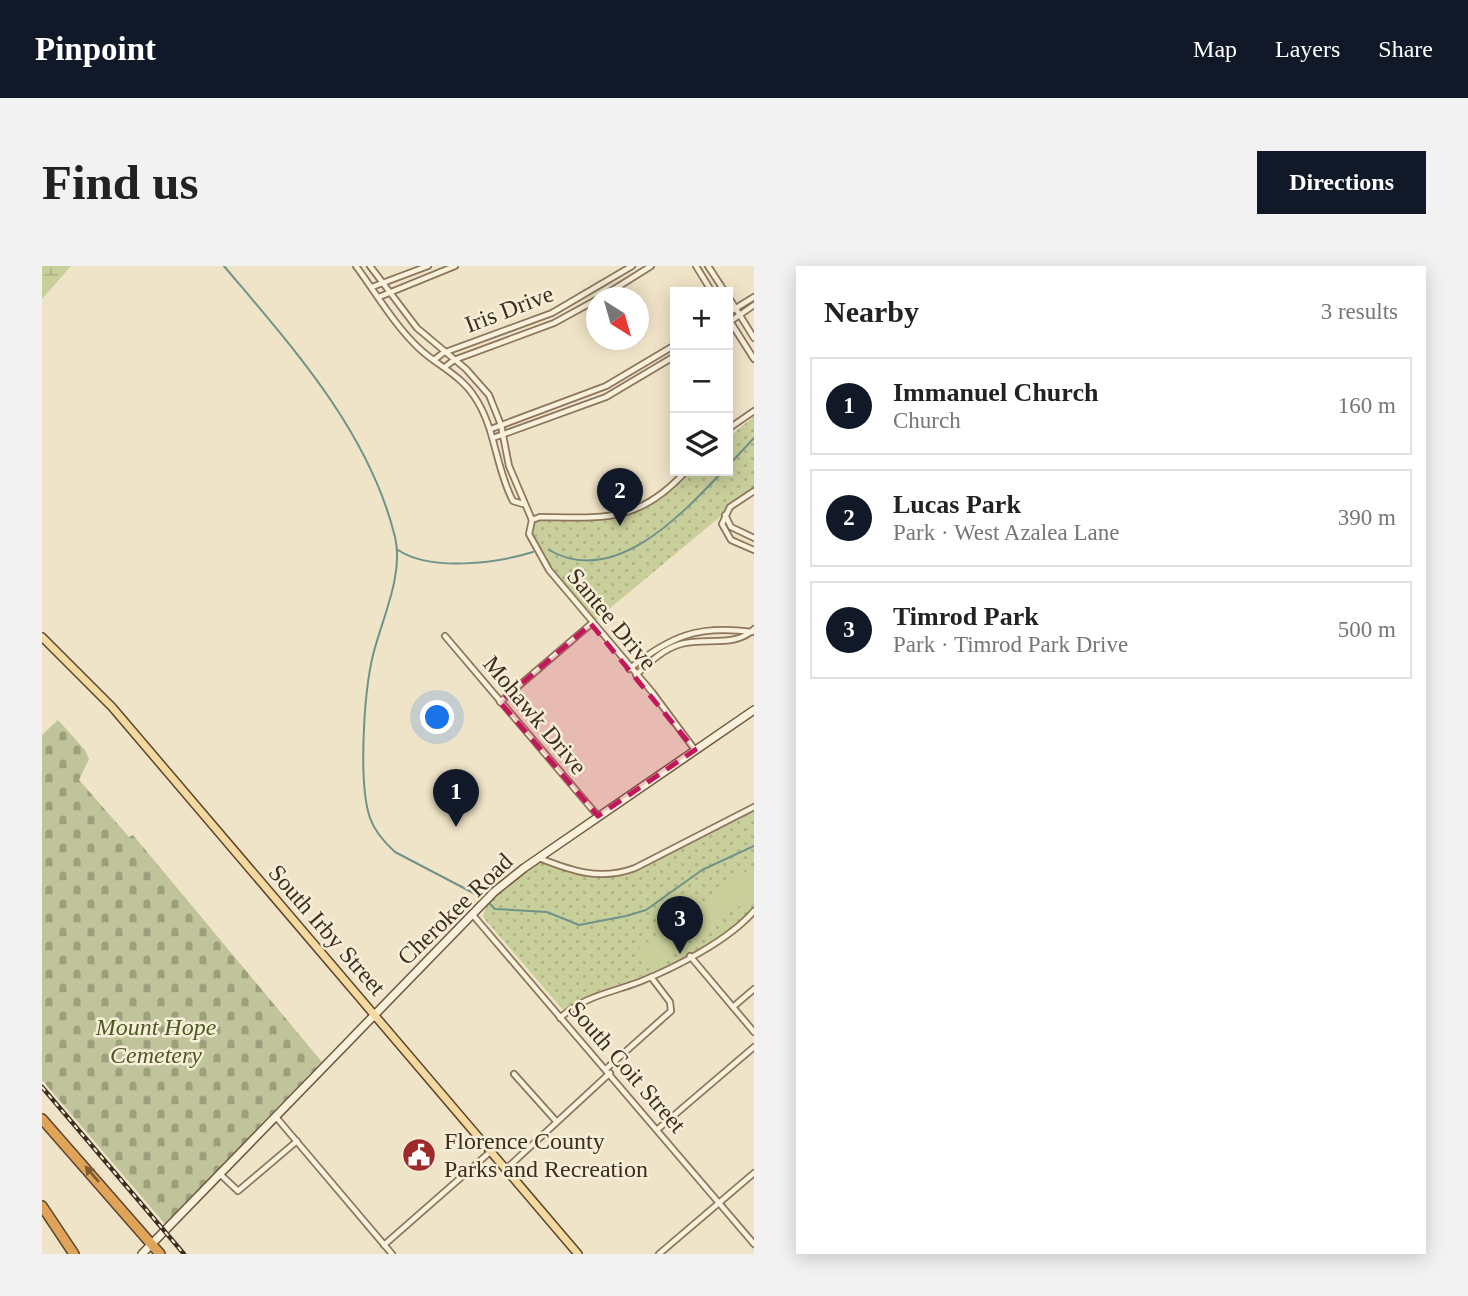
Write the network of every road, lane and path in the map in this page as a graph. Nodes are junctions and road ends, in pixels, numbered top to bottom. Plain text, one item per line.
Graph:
1 (356, 266) edge
2 (370, 266) edge
3 (428, 266) edge
4 (455, 266) edge
5 (632, 266) edge
6 (650, 266) edge
7 (696, 266) edge
8 (708, 266) edge
9 (383, 283) junction
10 (372, 287) junction
11 (617, 287) edge
12 (709, 287) edge
13 (722, 287) edge
14 (390, 291) junction
15 (379, 297) junction
16 (754, 297) edge
17 (733, 304) edge
18 (754, 305) edge
19 (586, 306) edge
20 (736, 309) junction
21 (733, 313) edge
22 (740, 314) junction
23 (733, 317) edge
24 (733, 327) edge
25 (754, 338) edge
26 (670, 348) edge
27 (443, 353) junction
28 (670, 359) edge
29 (754, 359) edge
30 (434, 360) junction
31 (454, 360) junction
32 (444, 367) junction
33 (754, 411) edge
34 (501, 425) junction
35 (733, 426) edge
36 (491, 429) junction
37 (503, 435) junction
38 (493, 438) junction
39 (680, 476) edge
40 (754, 491) edge
41 (523, 504) junction
42 (724, 514) junction
43 (532, 520) junction
44 (754, 538) edge
45 (754, 550) edge
46 (591, 624) junction
47 (753, 632) edge
48 (445, 636) dead end
49 (42, 637) edge
50 (629, 669) junction
51 (636, 675) junction
52 (500, 702) junction
53 (754, 710) edge
54 (695, 750) junction
55 (754, 807) edge
56 (598, 816) junction
57 (538, 858) junction
58 (754, 911) edge
59 (472, 914) junction
60 (690, 957) junction
61 (651, 977) junction
62 (754, 989) edge
63 (733, 1007) junction
64 (376, 1016) junction
65 (560, 1018) junction
66 (754, 1032) edge
67 (754, 1047) edge
68 (608, 1071) junction
69 (514, 1074) dead end
70 (276, 1117) junction
71 (42, 1119) edge
72 (556, 1121) junction
73 (658, 1129) junction
74 (297, 1141) junction
75 (490, 1152) junction
76 (506, 1170) junction
77 (754, 1173) edge
78 (220, 1174) junction
79 (719, 1202) junction
80 (42, 1206) edge
81 (754, 1244) edge
82 (152, 1245) junction
83 (384, 1245) junction
84 (74, 1254) edge
85 (142, 1254) edge
86 (160, 1254) edge
87 (392, 1254) edge
88 (578, 1254) edge
89 (659, 1254) edge

1 - 10 street, Santee Drive
2 - 9 street, Santee Drive
3 - 9 street
4 - 14 street
5 - 27 street, Iris Drive
6 - 11 street, Iris Drive
7 - 12 street
8 - 13 street
9 - 10 street
9 - 14 street, Santee Drive
10 - 15 street, Santee Drive
14 - 15 street
14 - 27 street, Santee Drive
15 - 30 street, Santee Drive
16 - 20 street
17 - 20 street
18 - 22 street
19 - 31 street, Iris Drive
20 - 21 street
20 - 22 street
22 - 23 street
22 - 25 street
24 - 29 street
26 - 34 street
27 - 30 street, Iris Drive
27 - 31 street, Santee Drive
28 - 37 street
30 - 32 street, Santee Drive
31 - 32 street, Iris Drive
31 - 34 street, Santee Drive
32 - 36 street, Santee Drive
33 - 35 street
34 - 36 street
34 - 37 street, Santee Drive
36 - 38 street, Santee Drive
37 - 38 street
37 - 41 street, Santee Drive
38 - 41 street, Santee Drive
39 - 43 street
40 - 42 street
41 - 43 street, Santee Drive
42 - 44 street
42 - 45 street
43 - 46 street, Santee Drive
46 - 50 street, Santee Drive
46 - 52 street
47 - 50 street
47 - 51 street
48 - 52 street, Mohawk Drive
49 - 64 main road, South Irby Street
50 - 51 street, Santee Drive
51 - 54 street, Santee Drive
52 - 56 street, Mohawk Drive
53 - 54 street, Cherokee Road
54 - 56 street, Cherokee Road
55 - 57 street
56 - 57 street, Cherokee Road
57 - 59 street, Cherokee Road
58 - 60 street
59 - 64 street, Cherokee Road
59 - 65 street, South Coit Street
60 - 61 street
60 - 63 street
61 - 65 street
61 - 68 street
62 - 63 street
63 - 66 street
64 - 70 street, Cherokee Road
64 - 75 main road, South Irby Street
65 - 68 street, South Coit Street
67 - 73 street
68 - 72 street
68 - 73 street, South Coit Street
69 - 72 street
70 - 74 street
70 - 78 street, Cherokee Road
82 -> 71 highway
72 - 76 street
73 - 79 street, South Coit Street
74 - 78 street
74 - 83 street
75 - 76 main road, South Irby Street
75 - 83 street
76 - 88 main road, South Irby Street
77 - 79 street
78 - 82 street, Cherokee Road
79 - 81 street, South Coit Street
79 - 89 street
80 - 84 highway
82 - 85 street, Cherokee Road
82 - 86 highway
83 - 87 street

